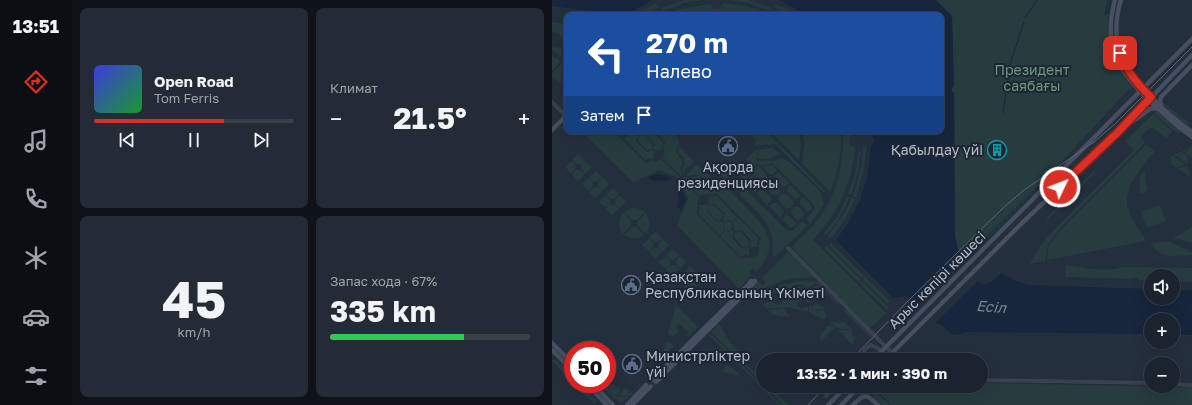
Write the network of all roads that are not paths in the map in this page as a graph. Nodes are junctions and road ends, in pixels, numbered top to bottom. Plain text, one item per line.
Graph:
1 (1115, 0) edge
2 (1121, 0) edge
3 (1192, 39) edge
4 (1192, 55) edge
5 (1192, 65) edge
6 (1141, 90) junction
7 (1150, 99) junction
8 (552, 102) edge
9 (1161, 110) junction
10 (564, 113) edge
11 (564, 119) edge
12 (552, 130) edge
13 (1118, 132) junction
14 (1192, 132) edge
15 (1192, 137) edge
16 (788, 248) dead end
17 (552, 343) edge
18 (552, 351) edge
19 (864, 353) edge
20 (879, 353) edge
21 (883, 353) edge
22 (892, 353) edge
23 (893, 353) edge
24 (564, 355) edge
25 (564, 362) edge
26 (988, 380) edge
27 (654, 381) joint
28 (1144, 383) edge
29 (1180, 384) edge
30 (1192, 385) edge
31 (595, 393) edge
32 (602, 393) edge
33 (829, 393) edge
34 (840, 393) edge
35 (853, 393) edge
36 (865, 393) edge
37 (826, 396) dead end
38 (860, 398) junction
39 (607, 405) edge
40 (613, 405) edge
41 (627, 405) edge
42 (632, 405) edge
43 (828, 405) edge
44 (841, 405) edge
45 (853, 405) edge
46 (878, 405) edge

1 - 6 main road
2 - 6 main road
3 - 6 main road, Арыс көпірі көшесі
4 - 7 main road
5 - 9 main road
6 - 7 main road
6 - 20 main road, Арыс көпірі көшесі, bridge
7 - 9 main road
7 - 13 main road
8 - 10 street
9 - 13 main road
9 - 14 main road
9 - 15 main road
11 - 12 main road
13 - 22 main road, Арыс көпірі көшесі, bridge
16 - 23 street
17 - 24 main road
18 - 25 main road
19 - 21 street
26 - 28 street
27 - 27 main road
29 - 30 street
31 - 39 main road
32 - 40 main road
33 - 37 street
34 - 43 main road
35 - 44 main road
36 - 38 street
38 - 45 main road
38 - 46 main road
41 - 42 main road

